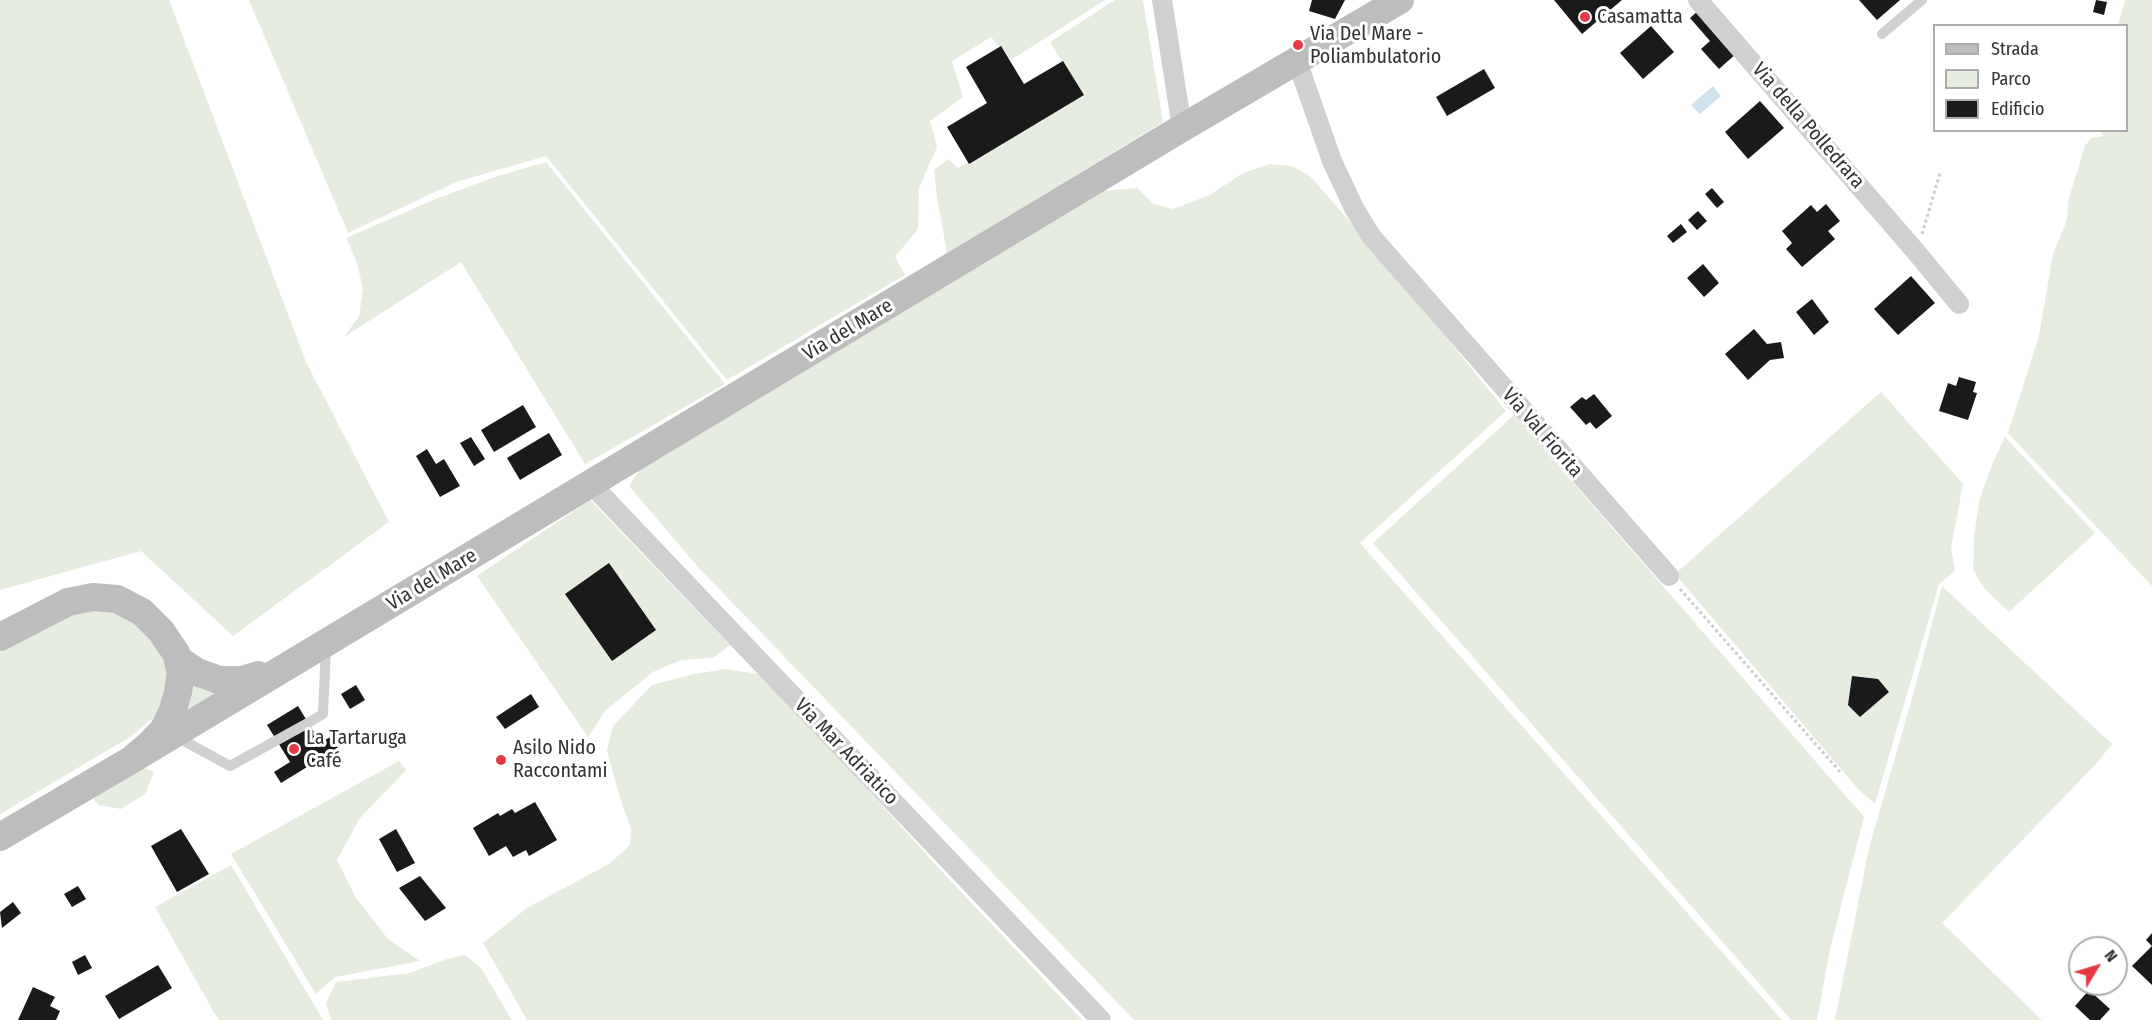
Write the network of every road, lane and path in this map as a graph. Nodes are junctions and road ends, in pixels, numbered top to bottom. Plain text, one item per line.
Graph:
1 (1162, 0) edge
2 (1400, 0) edge
3 (1698, 0) edge
4 (1922, 0) edge
5 (1368, 11) edge
6 (1882, 34) dead end
7 (1297, 61) junction
8 (1182, 128) junction
9 (1940, 173) dead end
10 (1917, 253) junction
11 (1959, 304) dead end
12 (591, 484) junction
13 (1669, 576) joint
14 (0, 637) edge
15 (326, 642) junction
16 (296, 659) junction
17 (179, 660) junction
18 (172, 735) junction
19 (131, 760) junction
20 (1842, 773) dead end
21 (0, 837) edge
22 (1101, 1020) edge

1 - 8 street
2 - 5 main road, Via del Mare
3 - 10 street, Via della Polledrara
4 - 6 lane
5 - 7 main road, Via del Mare
7 - 8 main road, Via del Mare
7 - 13 street, Via Val Fiorita
8 - 12 main road, Via del Mare
9 - 10 path
10 - 11 street, Via della Polledrara
12 - 15 main road, Via del Mare
12 - 22 street, Via Mar Adriatico
13 - 20 path
14 - 17 main road, Via del Mare
15 - 16 main road, Via del Mare
15 - 18 lane
16 - 17 main road, Via del Mare
16 - 18 main road, Via del Mare
17 - 19 main road, Via del Mare
18 - 19 main road, Via del Mare
19 - 21 main road, Via del Mare

